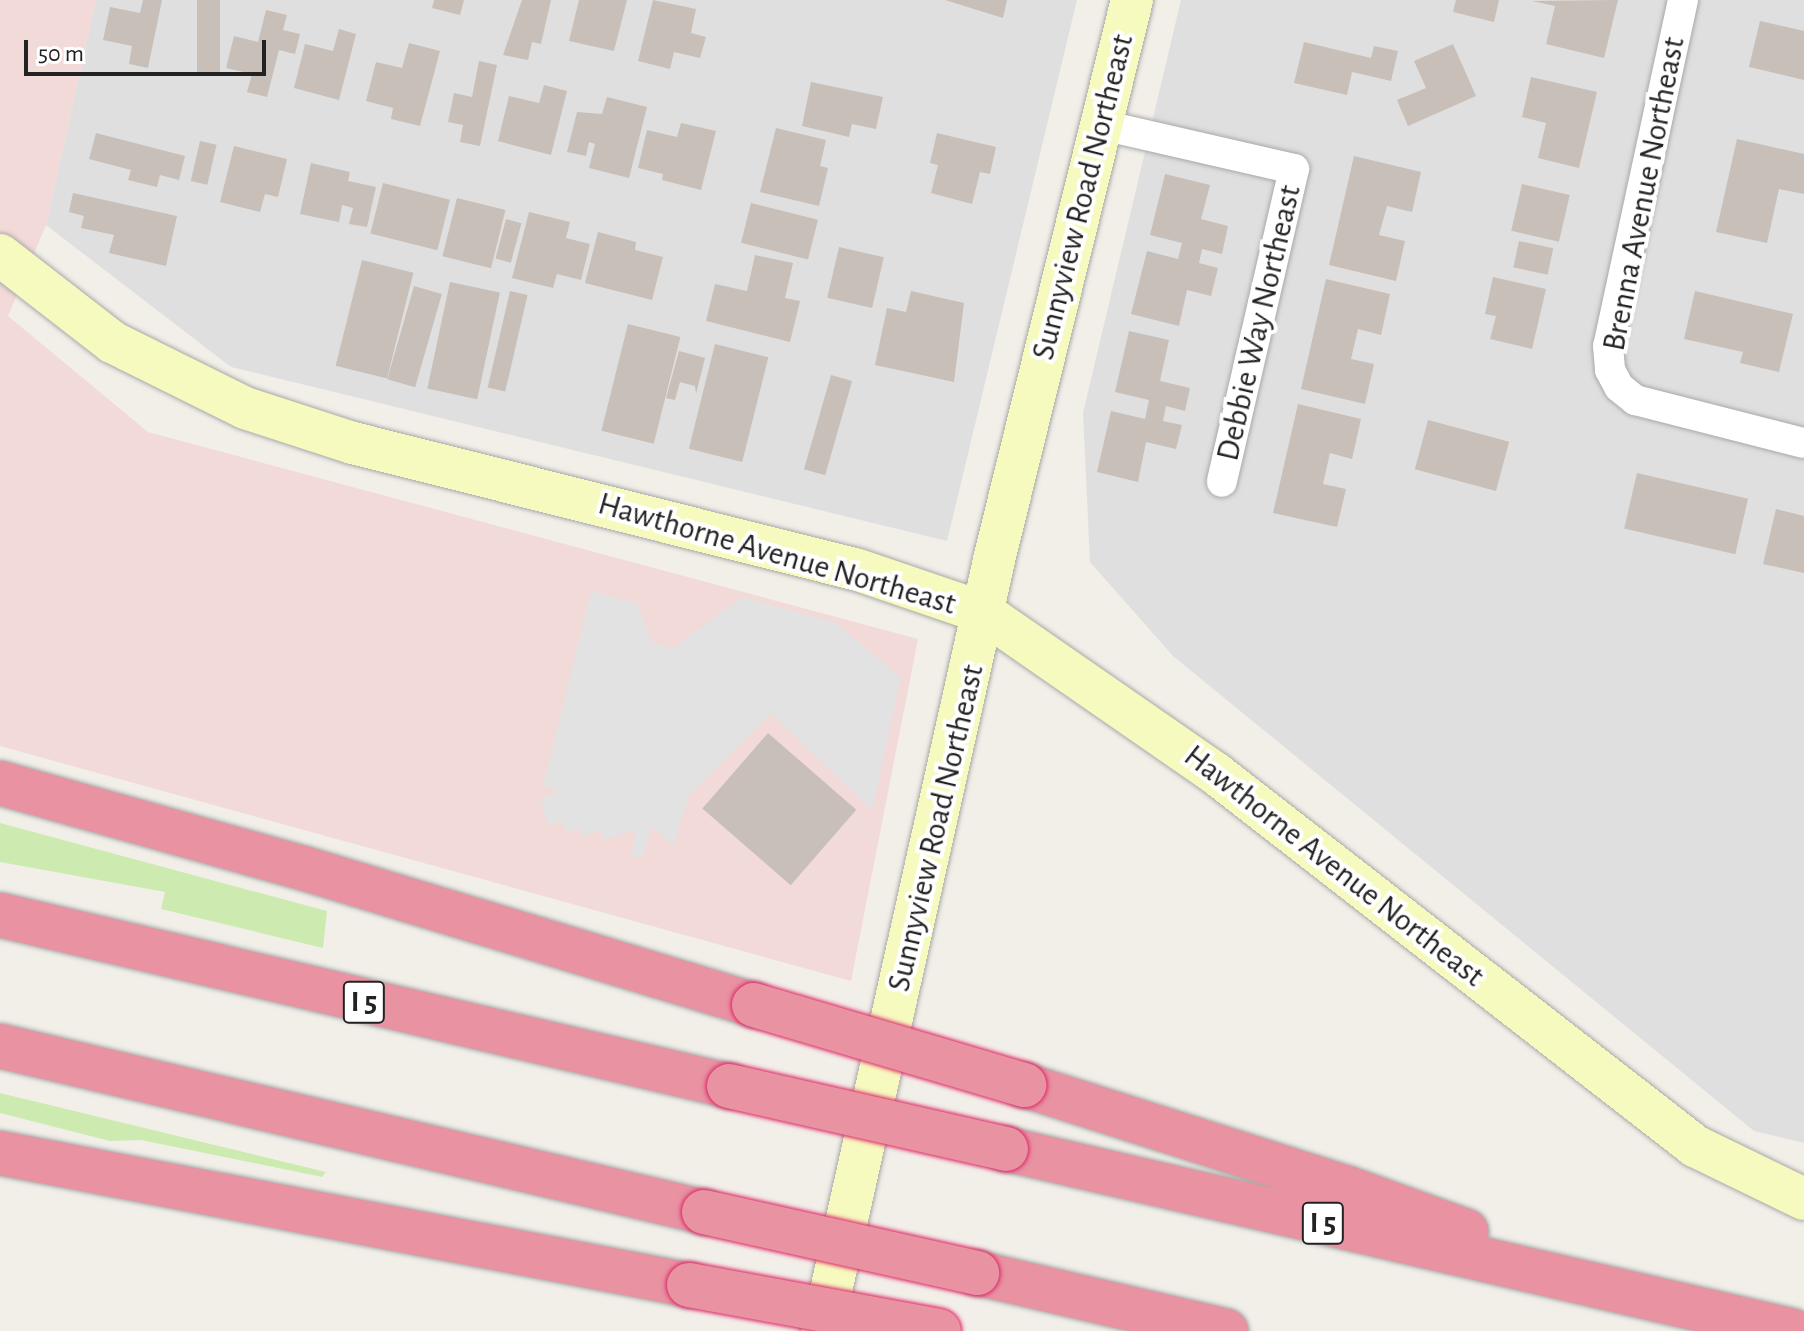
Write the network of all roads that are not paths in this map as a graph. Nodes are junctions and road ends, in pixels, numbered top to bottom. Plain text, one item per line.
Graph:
1 (1132, 0) edge
2 (1683, 0) edge
3 (1102, 125) junction
4 (0, 255) edge
5 (1804, 443) edge
6 (1222, 482) dead end
7 (984, 613) junction
8 (0, 783) edge
9 (0, 915) edge
10 (0, 1046) edge
11 (0, 1153) edge
12 (1804, 1199) edge
13 (1641, 1296) junction
14 (822, 1331) edge
15 (939, 1331) edge
16 (1226, 1331) edge
17 (1793, 1331) edge

1 - 3 main road, Sunnyview Road Northeast
2 - 5 street, Brenna Avenue Northeast
3 - 6 street, Debbie Way Northeast
3 - 7 main road, Sunnyview Road Northeast
4 - 7 main road, Hawthorne Avenue Northeast
7 - 12 main road, Hawthorne Avenue Northeast
7 - 14 main road, Sunnyview Road Northeast
8 - 13 highway, bridge
9 - 13 highway, I 5, bridge
10 - 16 highway, bridge
11 - 15 highway, bridge
13 - 17 highway, I 5

